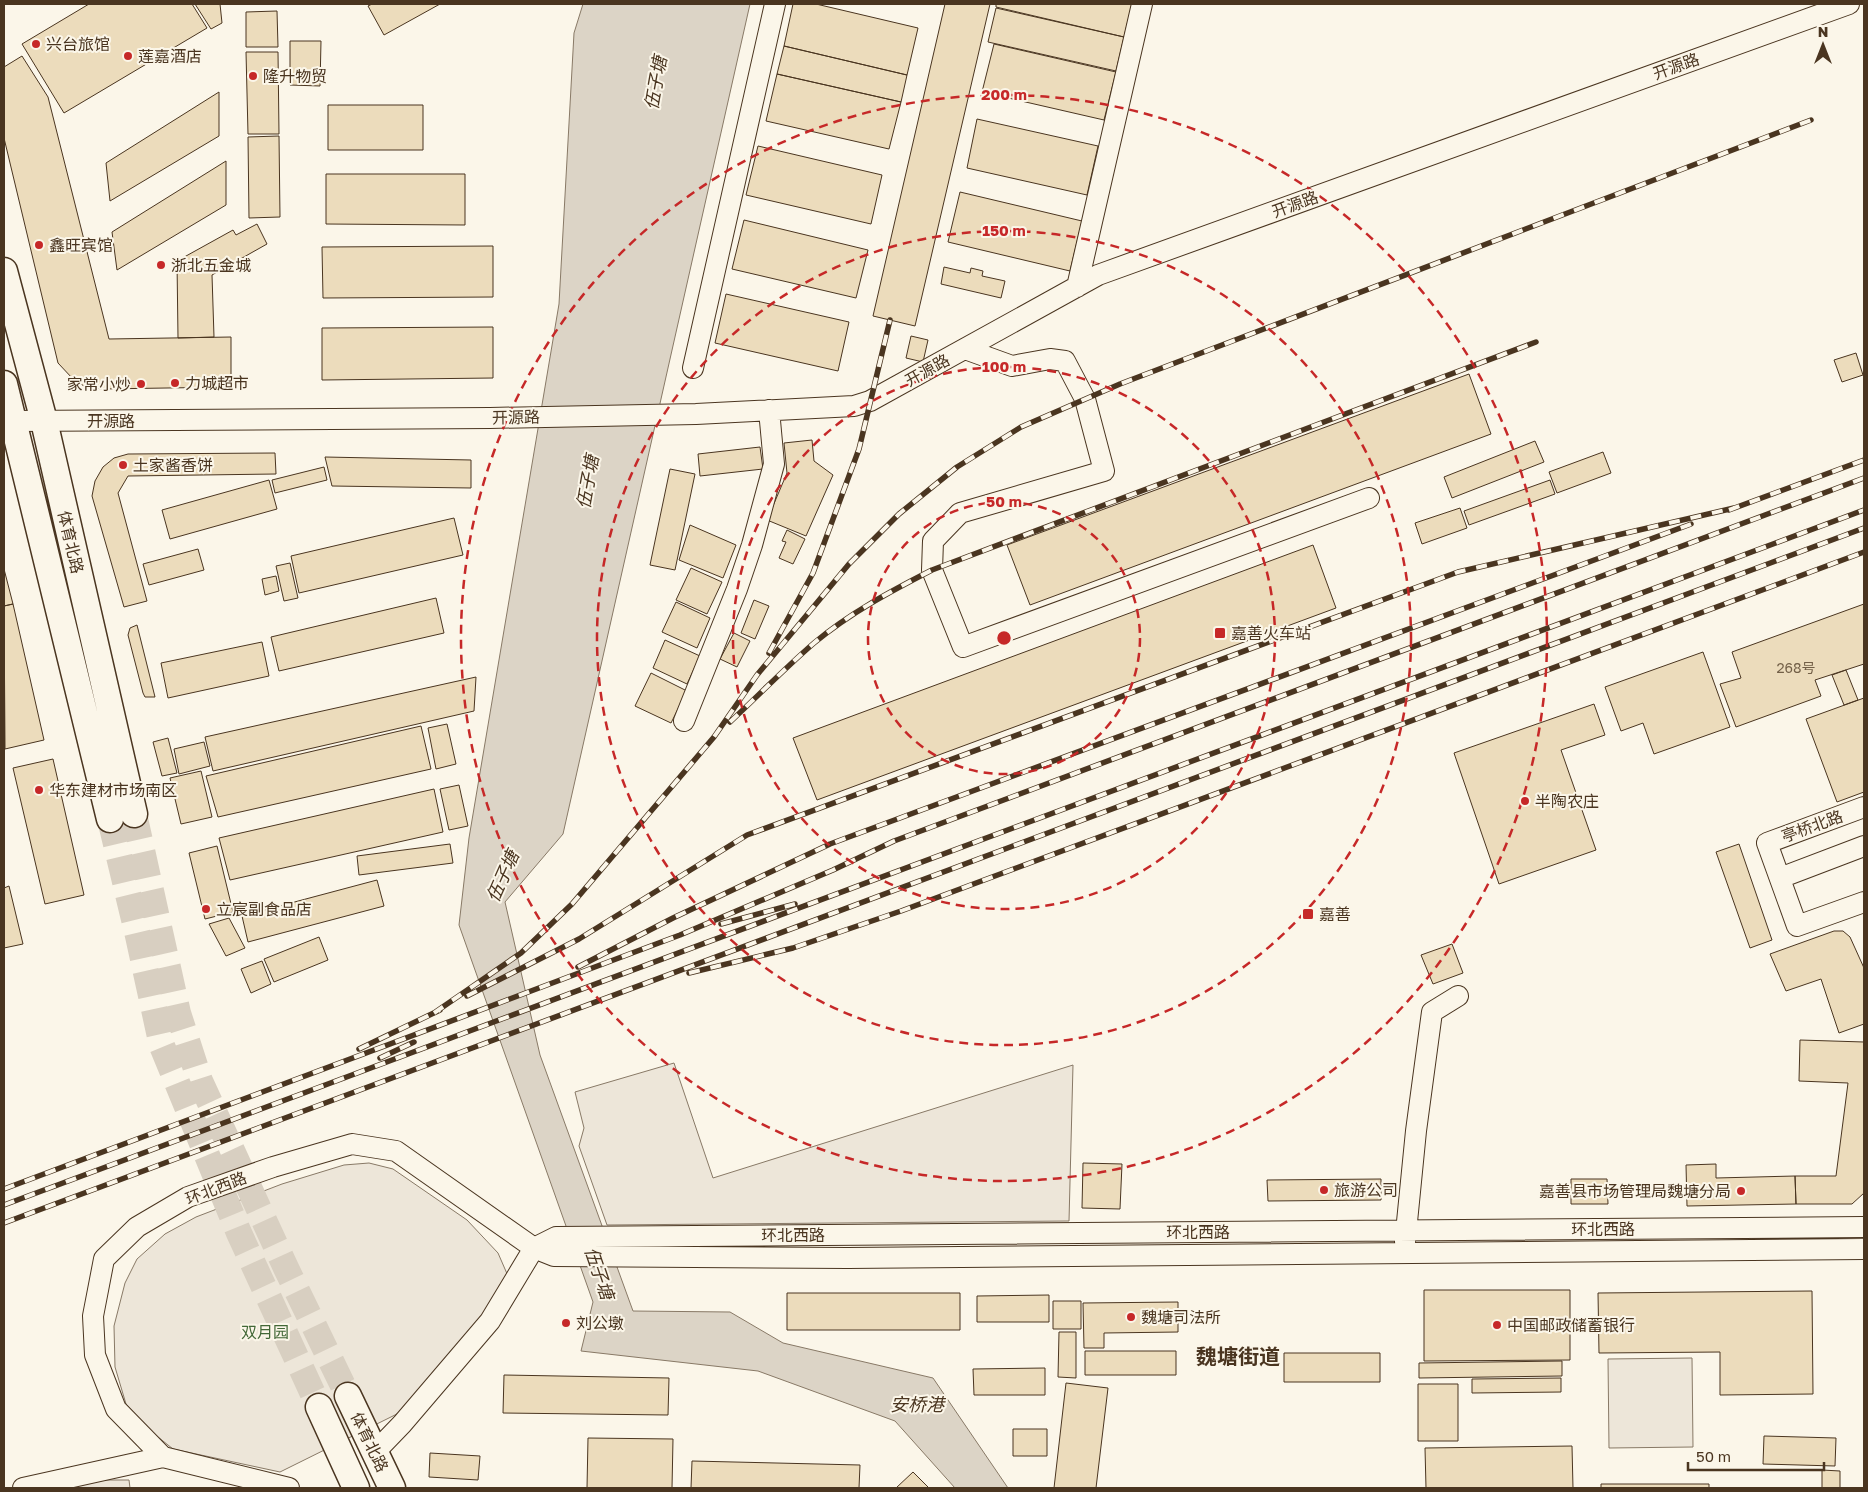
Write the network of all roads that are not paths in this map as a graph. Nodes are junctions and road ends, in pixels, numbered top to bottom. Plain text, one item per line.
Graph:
1 (776, 4) edge
2 (1142, 4) edge
3 (1849, 4) edge
4 (4, 271) edge
5 (1077, 287) junction
6 (965, 349) junction
7 (693, 368) dead end
8 (4, 384) edge
9 (769, 410) junction
10 (44, 421) junction
11 (9, 425) edge
12 (1369, 498) dead end
13 (684, 722) dead end
14 (1864, 806) edge
15 (1864, 846) edge
16 (1780, 878) junction
17 (1864, 902) edge
18 (1458, 996) dead end
19 (1864, 1227) edge
20 (1405, 1230) junction
21 (555, 1247) junction
22 (534, 1248) junction
23 (1864, 1249) edge
24 (1405, 1252) junction
25 (348, 1396) tunnel mouth
26 (319, 1408) tunnel mouth
27 (375, 1452) junction
28 (163, 1457) junction
29 (23, 1488) edge
30 (289, 1488) edge
31 (356, 1488) edge
32 (392, 1488) edge

1 - 7 street
2 - 5 street
3 - 5 street, 开源路
4 - 10 main road, 体育北路
5 - 6 street, 开源路
6 - 9 street, 开源路
6 - 12 street
8 - 11 main road, 体育北路
9 - 10 street, 开源路
9 - 13 street
10 - 11 street, 开源路
10 - 11 main road, 体育北路
14 - 16 street, 亭桥北路
15 - 16 street
16 - 17 street, 亭桥北路
18 - 20 street
19 - 20 street, 环北西路
20 - 21 street, 环北西路
20 - 24 street
21 - 22 street, 环北西路
21 - 24 street, 环北西路
22 - 27 street
22 - 28 street, 环北西路
23 - 24 street, 环北西路
25 - 27 main road, 体育北路
26 - 31 main road, 体育北路
27 - 32 main road, 体育北路
28 - 29 street
28 - 30 street

